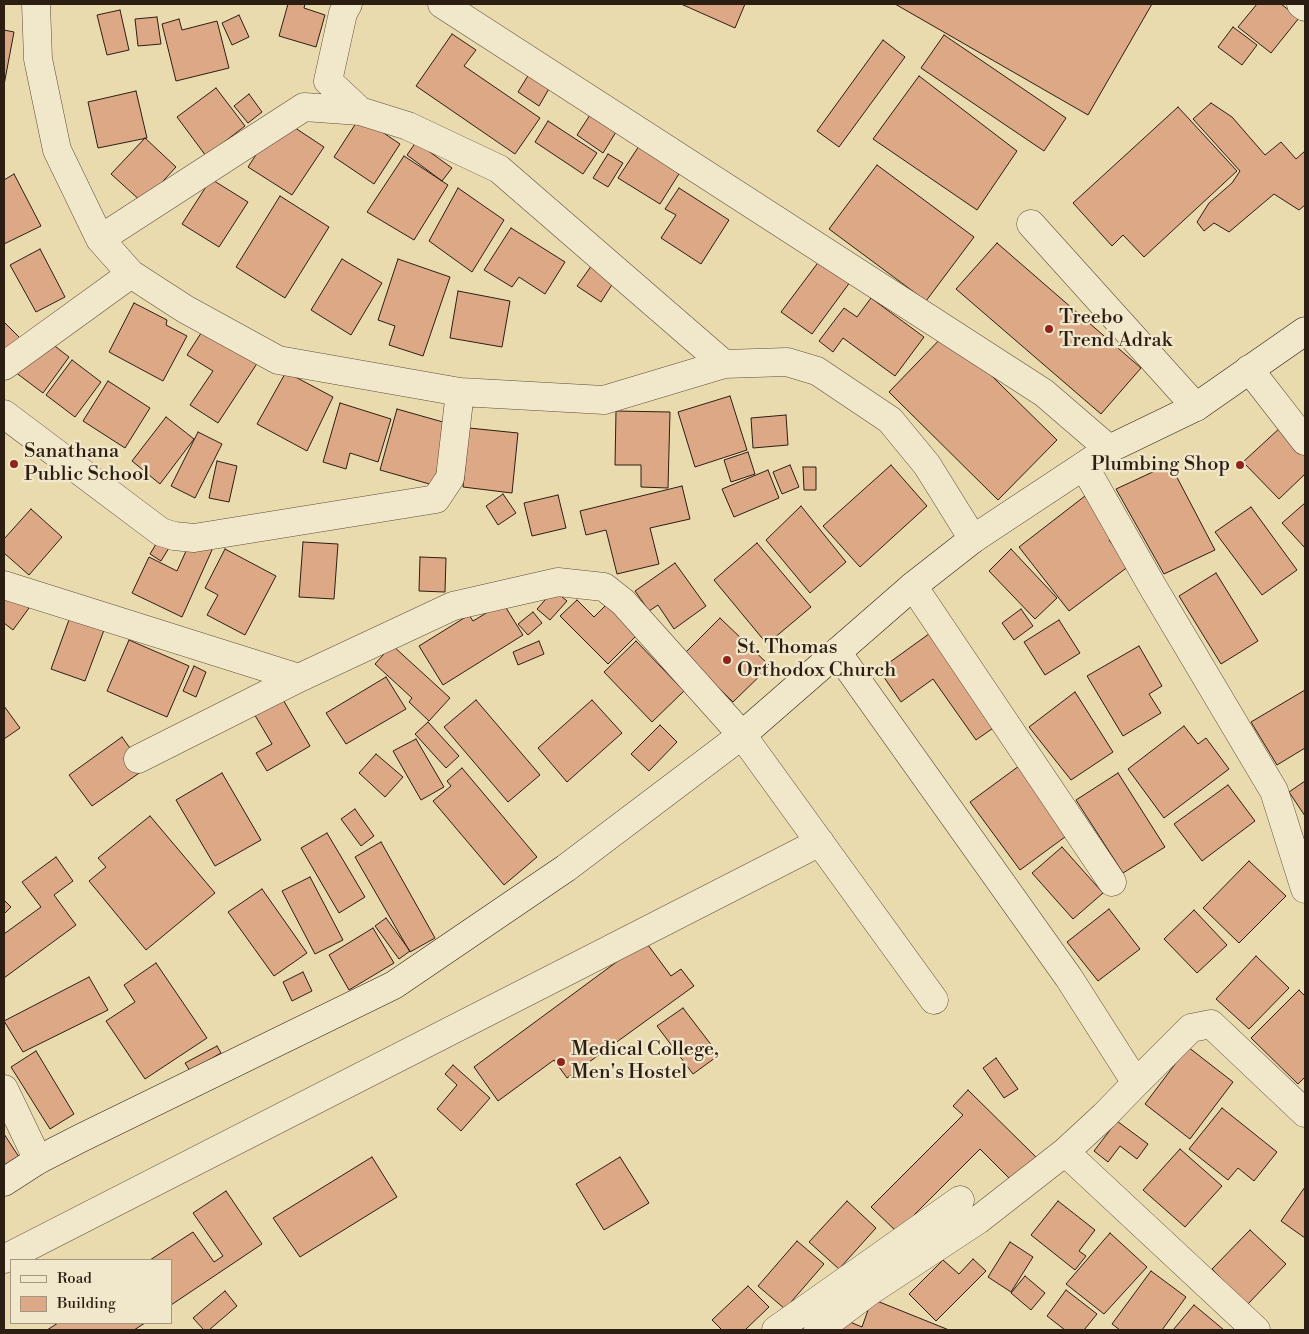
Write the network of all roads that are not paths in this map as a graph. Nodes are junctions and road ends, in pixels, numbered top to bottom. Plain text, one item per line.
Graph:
1 (36, 4) edge
2 (348, 4) edge
3 (442, 4) edge
4 (1300, 4) edge
5 (1305, 7) edge
6 (360, 111) junction
7 (1031, 224) dead end
8 (100, 239) junction
9 (132, 274) junction
10 (1305, 331) edge
11 (724, 364) junction
12 (4, 366) edge
13 (1249, 370) junction
14 (460, 392) junction
15 (1196, 406) junction
16 (4, 414) edge
17 (1305, 442) edge
18 (1110, 449) junction
19 (1084, 466) junction
20 (974, 538) junction
21 (4, 585) edge
22 (913, 586) junction
23 (837, 652) junction
24 (299, 678) junction
25 (742, 735) junction
26 (138, 759) dead end
27 (820, 842) junction
28 (1112, 882) dead end
29 (1305, 889) edge
30 (934, 1000) dead end
31 (1136, 1083) junction
32 (4, 1088) edge
33 (1305, 1113) edge
34 (1065, 1152) junction
35 (38, 1160) junction
36 (4, 1182) edge
37 (960, 1200) dead end
38 (4, 1259) edge
39 (776, 1330) edge
40 (818, 1330) edge
41 (1256, 1330) edge

1 - 8 street
2 - 6 street
3 - 18 street
4 - 5 street
6 - 8 street
6 - 11 street
7 - 15 street
8 - 9 street
9 - 12 street
9 - 14 street
10 - 13 street
11 - 14 street
11 - 20 street
13 - 15 street
13 - 17 street
14 - 16 street
15 - 18 street
18 - 19 street
19 - 20 street
19 - 29 street
20 - 22 street
21 - 24 street
22 - 23 street
22 - 28 street
23 - 25 street
23 - 31 street
24 - 25 street
24 - 26 street
25 - 27 street
25 - 35 street
27 - 30 street
27 - 38 street
31 - 33 street
31 - 34 street
32 - 35 street
34 - 40 street
34 - 41 street
35 - 36 street
37 - 39 street

